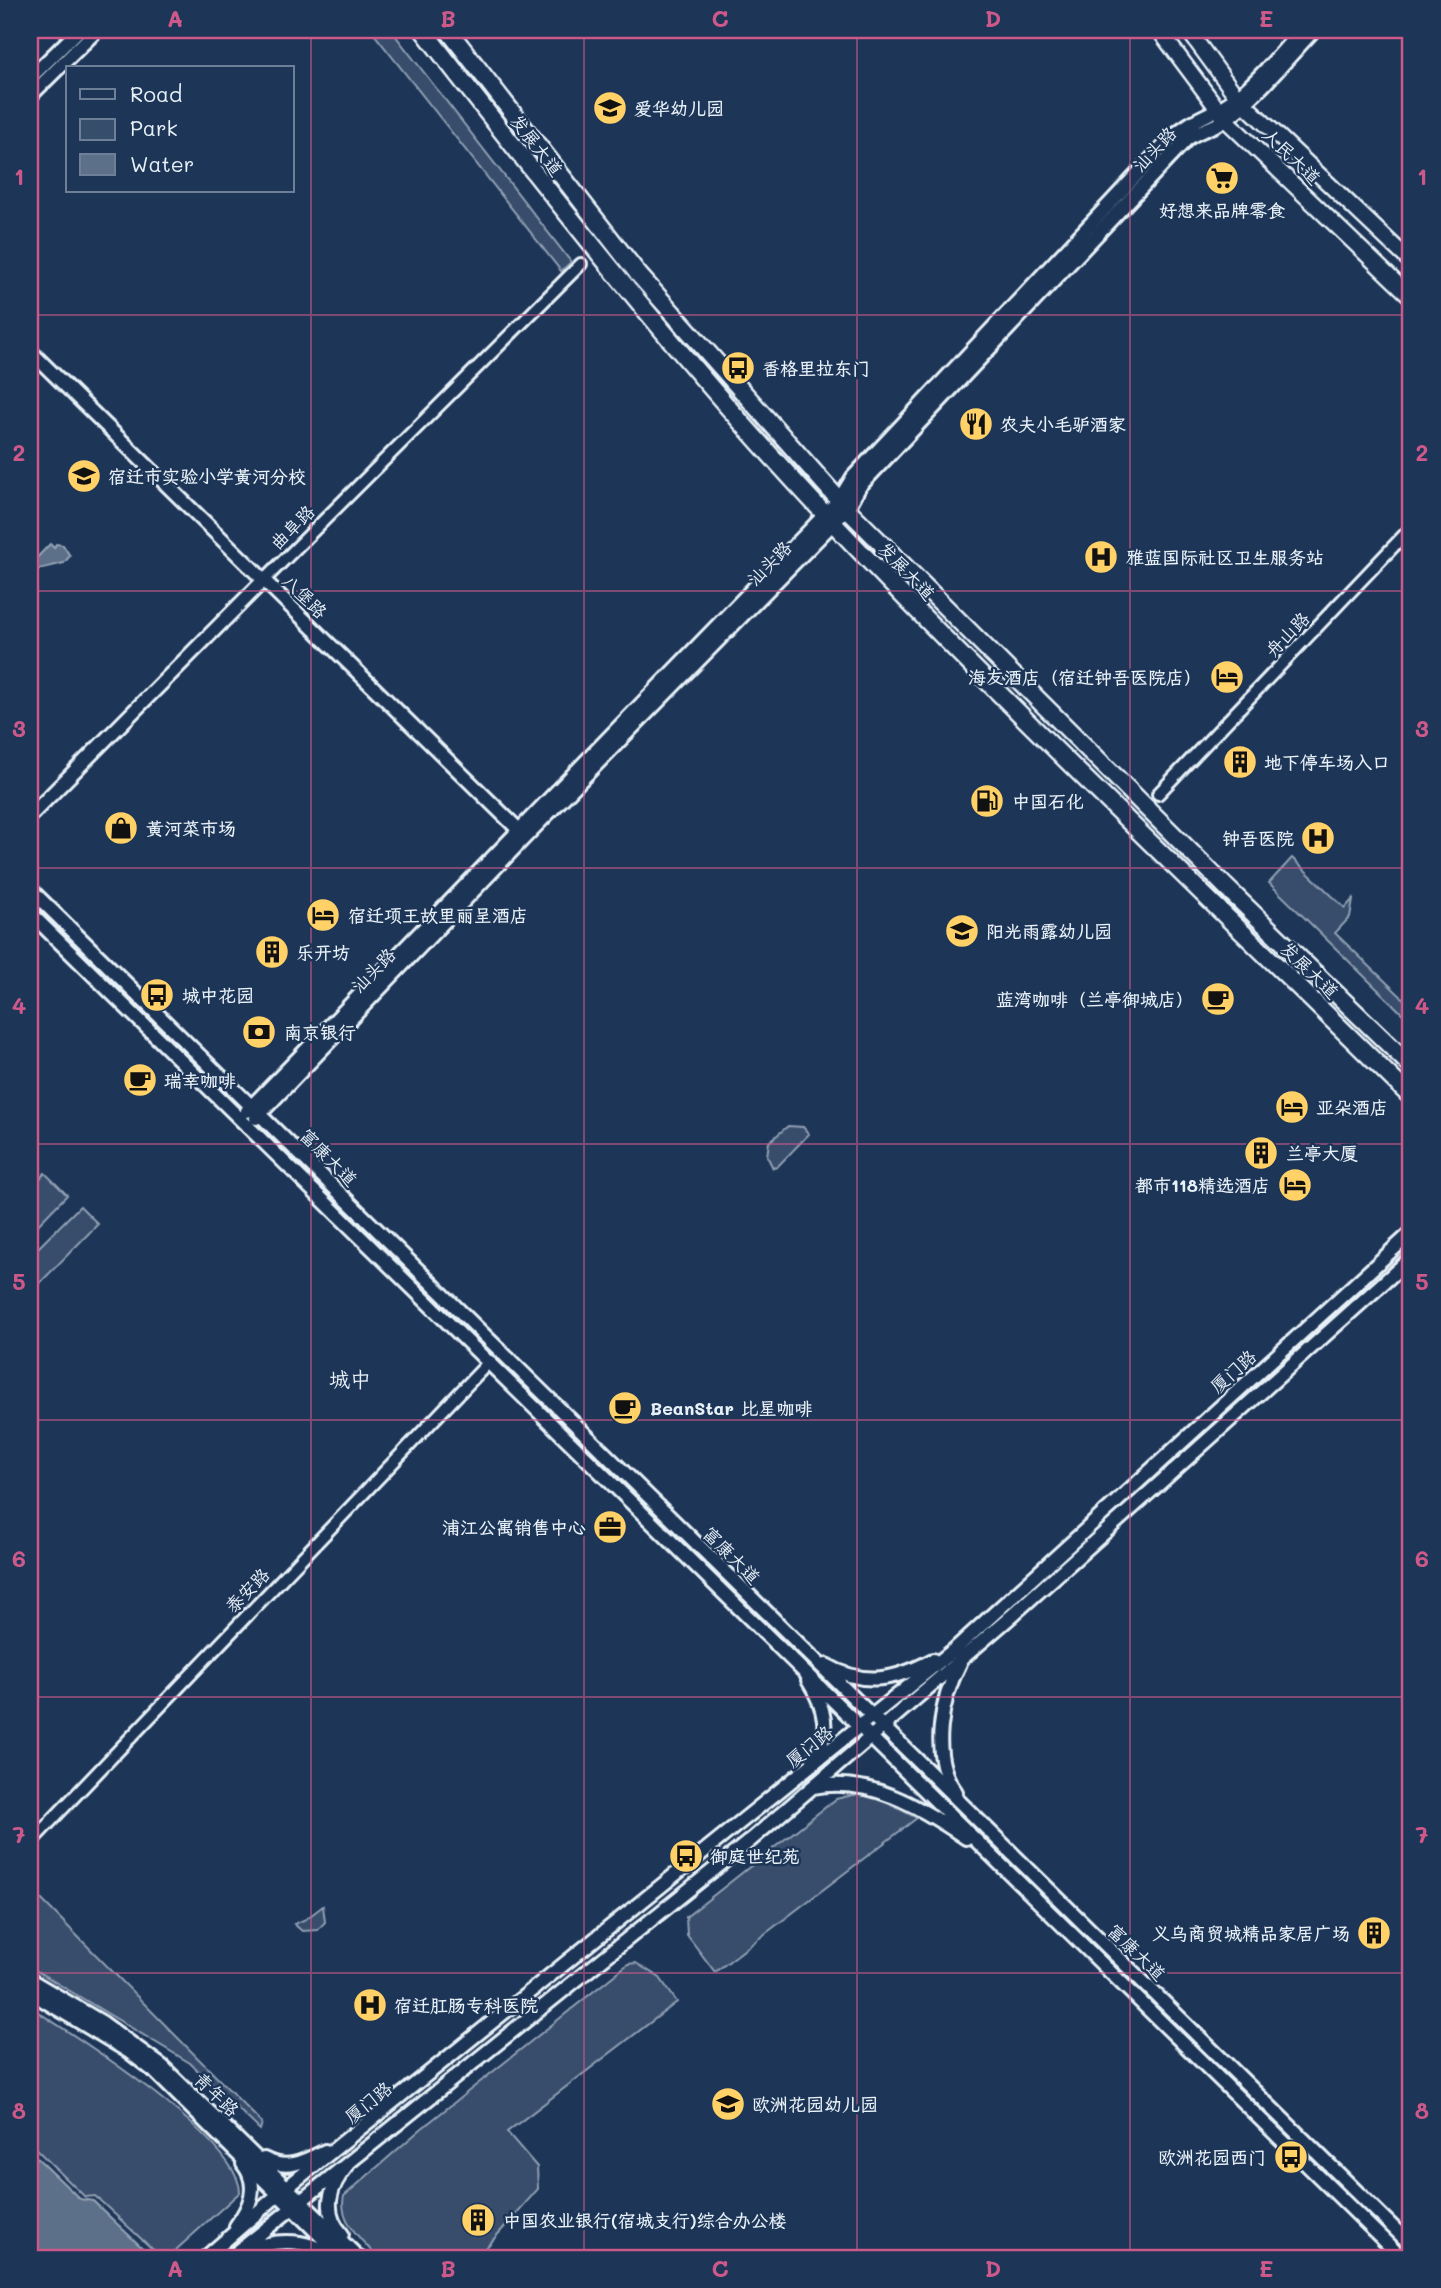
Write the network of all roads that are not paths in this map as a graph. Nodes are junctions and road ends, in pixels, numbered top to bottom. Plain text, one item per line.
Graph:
1 (79, 30) edge
2 (97, 30) edge
3 (423, 30) edge
4 (449, 30) edge
5 (1159, 30) edge
6 (1188, 30) edge
7 (1302, 30) edge
8 (1314, 30) edge
9 (30, 78) edge
10 (30, 96) edge
11 (1241, 101) junction
12 (1222, 115) junction
13 (1411, 262) edge
14 (581, 264) dead end
15 (1411, 297) edge
16 (30, 351) edge
17 (843, 505) junction
18 (829, 519) junction
19 (1411, 528) edge
20 (264, 580) junction
21 (1158, 794) dead end
22 (30, 816) edge
23 (522, 834) junction
24 (30, 889) edge
25 (30, 913) edge
26 (1411, 1066) edge
27 (1411, 1097) edge
28 (256, 1110) junction
29 (244, 1122) junction
30 (1411, 1233) edge
31 (1411, 1258) edge
32 (490, 1361) junction
33 (960, 1652) junction
34 (807, 1654) junction
35 (796, 1663) junction
36 (872, 1717) junction
37 (861, 1726) junction
38 (882, 1728) junction
39 (872, 1737) junction
40 (806, 1772) junction
41 (813, 1787) junction
42 (1000, 1842) junction
43 (30, 1843) edge
44 (990, 1854) junction
45 (30, 1980) edge
46 (30, 1992) edge
47 (211, 2118) junction
48 (350, 2139) junction
49 (361, 2150) junction
50 (284, 2191) junction
51 (295, 2203) junction
52 (226, 2239) junction
53 (1411, 2245) edge
54 (205, 2258) edge
55 (232, 2258) edge
56 (334, 2258) edge
57 (343, 2258) edge
58 (362, 2258) edge
59 (1402, 2258) edge

1 - 9 street
2 - 10 street
3 - 18 main road, 发展大道
4 - 17 main road, 发展大道
5 - 12 main road, 人民大道
6 - 11 main road, 人民大道
7 - 11 street, 汕头路
8 - 11 street, 汕头路
11 - 12 street, 汕头路
11 - 13 main road, 人民大道
12 - 15 main road, 人民大道
12 - 17 street, 汕头路
14 - 20 street, 曲阜路
16 - 20 street, 八堡路
17 - 18 street, 汕头路
17 - 26 main road, 发展大道
18 - 23 street, 汕头路
18 - 27 main road, 发展大道
19 - 21 street, 舟山路
20 - 22 street, 曲阜路
20 - 23 street, 八堡路
23 - 28 street, 汕头路
24 - 28 street, 富康大道
25 - 29 street, 富康大道
28 - 29 street, 汕头路
28 - 34 street, 富康大道
29 - 32 street, 富康大道
30 - 33 street, 厦门路
31 - 33 street, 厦门路
32 - 35 street, 富康大道
32 - 43 street, 泰安路
33 - 34 street
33 - 36 street, 厦门路
33 - 38 street, 厦门路
33 - 42 street
34 - 36 street, 富康大道
35 - 37 street, 富康大道
35 - 40 street
36 - 37 street, 厦门路
36 - 38 street, 富康大道
37 - 39 street, 富康大道
37 - 40 street, 厦门路
38 - 39 street, 厦门路
38 - 42 street, 富康大道
39 - 41 street, 厦门路
39 - 44 street, 富康大道
40 - 48 street, 厦门路
41 - 44 street
41 - 49 street, 厦门路
42 - 53 street, 富康大道
44 - 59 street, 富康大道
45 - 47 street, 青年路
46 - 47 street, 青年路
47 - 48 street
47 - 50 street, 青年路
47 - 52 street
48 - 50 street, 厦门路
49 - 51 street, 厦门路
49 - 58 street
50 - 51 street, 青年路
50 - 52 street, 厦门路
51 - 55 street, 厦门路
51 - 57 street, 青年路
51 - 58 street, 青年路
52 - 54 street, 厦门路
55 - 56 street

